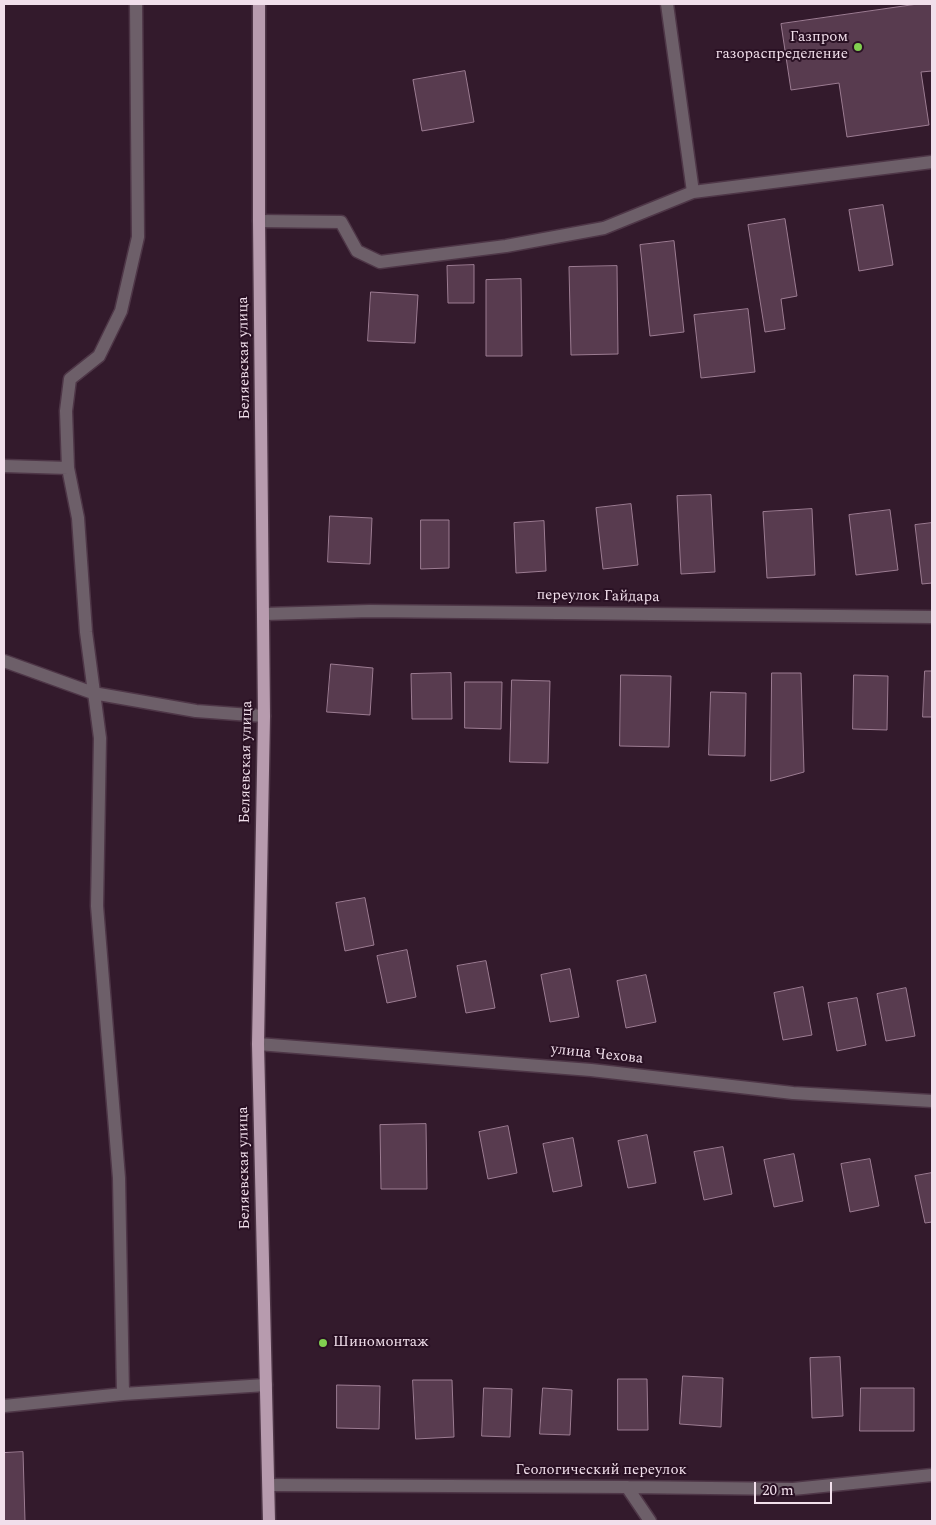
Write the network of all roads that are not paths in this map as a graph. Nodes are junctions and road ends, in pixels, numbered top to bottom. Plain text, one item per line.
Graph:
1 (136, 4) edge
2 (260, 4) edge
3 (667, 4) edge
4 (932, 162) edge
5 (693, 192) junction
6 (259, 221) junction
7 (4, 466) edge
8 (68, 468) junction
9 (264, 614) junction
10 (932, 617) edge
11 (4, 661) edge
12 (93, 693) junction
13 (264, 716) junction
14 (258, 1044) junction
15 (932, 1101) edge
16 (266, 1384) junction
17 (123, 1394) junction
18 (4, 1406) edge
19 (932, 1475) edge
20 (269, 1485) junction
21 (627, 1486) junction
22 (269, 1521) edge
23 (650, 1521) edge

1 - 8 street
2 - 6 main road, Беляевская улица
3 - 5 street
4 - 5 street
5 - 6 street
6 - 9 main road, Беляевская улица
7 - 8 street
8 - 12 street
9 - 10 street, переулок Гайдара
9 - 13 main road, Беляевская улица
11 - 12 street
12 - 13 street
12 - 17 street
13 - 14 main road, Беляевская улица
14 - 15 street, улица Чехова
14 - 16 main road, Беляевская улица
16 - 17 street
16 - 20 main road, Беляевская улица
17 - 18 street
19 - 21 street, Геологический переулок
20 - 21 street, Геологический переулок
20 - 22 main road, Беляевская улица
21 - 23 street

